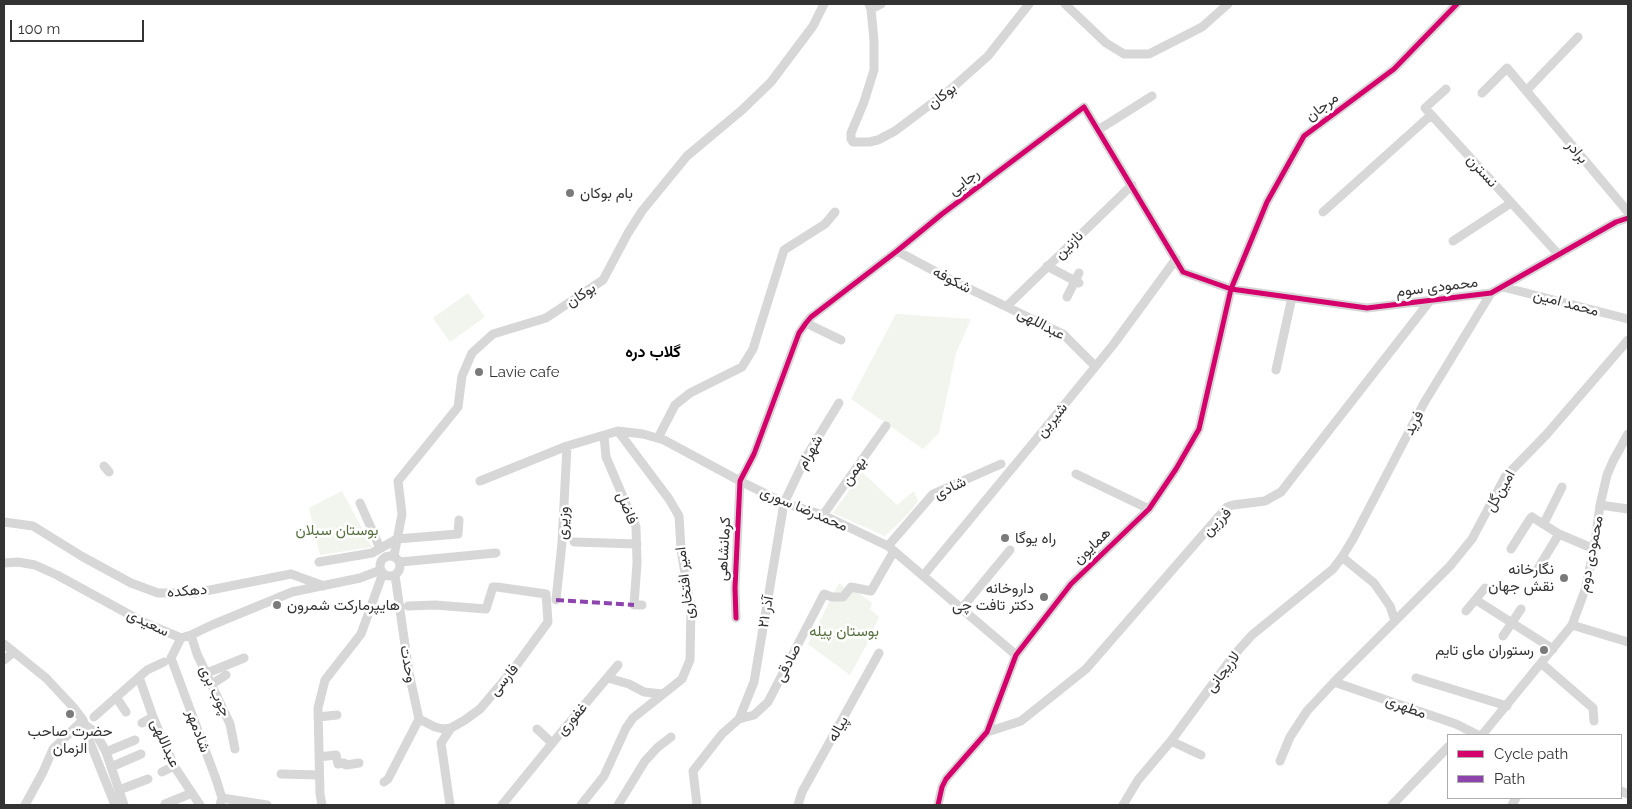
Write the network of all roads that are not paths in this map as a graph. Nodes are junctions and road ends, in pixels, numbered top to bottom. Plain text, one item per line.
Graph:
1 (824, 4) edge
2 (881, 4) edge
3 (1029, 4) edge
4 (1065, 4) edge
5 (1228, 4) edge
6 (1457, 4) edge
7 (870, 6) edge
8 (1578, 37) dead end
9 (1446, 88) dead end
10 (1526, 91) junction
11 (1482, 92) dead end
12 (1152, 96) dead end
13 (1432, 115) junction
14 (1098, 130) junction
15 (1132, 185) junction
16 (1512, 203) junction
17 (835, 212) dead end
18 (1323, 212) dead end
19 (1628, 212) edge
20 (1628, 218) edge
21 (1453, 241) dead end
22 (897, 251) junction
23 (1558, 255) junction
24 (1176, 259) junction
25 (1047, 266) junction
26 (1503, 286) junction
27 (1231, 289) junction
28 (1491, 293) junction
29 (1067, 297) dead end
30 (1292, 298) junction
31 (1429, 302) junction
32 (1007, 306) junction
33 (1628, 319) edge
34 (806, 323) junction
35 (841, 340) dead end
36 (1628, 340) edge
37 (1095, 366) junction
38 (1276, 370) dead end
39 (839, 403) dead end
40 (886, 426) dead end
41 (618, 431) junction
42 (1628, 434) edge
43 (604, 436) junction
44 (658, 438) junction
45 (567, 446) junction
46 (1002, 464) dead end
47 (1076, 474) dead end
48 (480, 481) dead end
49 (740, 482) junction
50 (1562, 487) dead end
51 (784, 502) junction
52 (360, 503) dead end
53 (1600, 505) junction
54 (1149, 508) junction
55 (1628, 510) edge
56 (823, 515) junction
57 (459, 520) dead end
58 (4, 522) edge
59 (1544, 524) junction
60 (1559, 534) junction
61 (396, 539) junction
62 (574, 542) dead end
63 (637, 544) junction
64 (380, 548) junction
65 (891, 548) junction
66 (1511, 549) dead end
67 (1594, 549) junction
68 (1010, 550) dead end
69 (496, 553) dead end
70 (1342, 557) junction
71 (397, 559) junction
72 (319, 562) dead end
73 (4, 564) edge
74 (1537, 570) dead end
75 (382, 571) junction
76 (395, 575) junction
77 (923, 576) junction
78 (325, 586) junction
79 (1485, 588) dead end
80 (556, 600) dead end
81 (1476, 600) junction
82 (642, 605) dead end
83 (408, 606) dead end
84 (962, 608) junction
85 (1521, 609) dead end
86 (1466, 611) dead end
87 (736, 618) dead end
88 (1395, 621) junction
89 (1512, 623) junction
90 (1572, 625) junction
91 (191, 635) junction
92 (1503, 636) dead end
93 (181, 638) junction
94 (1628, 642) edge
95 (4, 644) edge
96 (1553, 649) junction
97 (14, 652) junction
98 (879, 653) dead end
99 (1016, 655) junction
100 (244, 658) dead end
101 (4, 660) edge
102 (167, 660) junction
103 (1542, 663) junction
104 (618, 665) dead end
105 (207, 673) junction
106 (139, 676) junction
107 (226, 676) dead end
108 (608, 678) junction
109 (1416, 678) dead end
110 (1334, 682) junction
111 (212, 684) junction
112 (662, 694) junction
113 (116, 697) junction
114 (1506, 706) junction
115 (126, 712) dead end
116 (337, 715) dead end
117 (94, 717) dead end
118 (318, 717) junction
119 (154, 718) junction
120 (420, 719) junction
121 (739, 719) junction
122 (142, 722) dead end
123 (1594, 722) dead end
124 (84, 723) junction
125 (450, 728) junction
126 (537, 730) dead end
127 (987, 732) junction
128 (1476, 734) edge
129 (1483, 734) edge
130 (672, 737) dead end
131 (135, 740) dead end
132 (1171, 741) junction
133 (552, 743) junction
134 (1447, 748) edge
135 (235, 749) dead end
136 (106, 752) junction
137 (141, 754) dead end
138 (1201, 755) dead end
139 (319, 758) junction
140 (1280, 761) dead end
141 (359, 763) dead end
142 (174, 766) junction
143 (111, 767) junction
144 (162, 772) dead end
145 (281, 774) dead end
146 (319, 775) junction
147 (148, 779) dead end
148 (384, 782) dead end
149 (119, 790) junction
150 (192, 793) junction
151 (221, 802) edge
152 (165, 804) edge
153 (25, 805) edge
154 (115, 805) edge
155 (124, 805) edge
156 (200, 805) edge
157 (262, 805) edge
158 (322, 805) edge
159 (450, 805) edge
160 (502, 805) edge
161 (581, 805) edge
162 (618, 805) edge
163 (697, 805) edge
164 (798, 805) edge
165 (938, 805) edge
166 (1123, 805) edge
167 (1392, 805) edge

1 - 61 street, بوکان
2 - 7 street
3 - 7 street, بوکان
4 - 5 street
6 - 27 street, مرجان
8 - 10 street
9 - 13 street
10 - 11 street, برادر
10 - 19 street, برادر
12 - 14 street
13 - 16 street, نسترن
13 - 18 street
14 - 15 street, رجایی
14 - 22 street, رجایی
15 - 24 street, رجایی
15 - 25 street, نازنین
16 - 21 street
16 - 23 street, نسترن
17 - 44 street
20 - 23 street, محمودی سوم
22 - 32 street, شکوفه
22 - 34 street, رجایی
23 - 26 street, محمودی سوم
24 - 27 street, رجایی
24 - 37 street, شیرین
25 - 29 street
25 - 32 street, نازنین
26 - 28 street, محمودی سوم
26 - 33 street, محمد امین
27 - 30 street, محمودی سوم
27 - 54 street, همایون
28 - 31 street, محمودی سوم
28 - 70 street, فرید
30 - 31 street, محمودی سوم
30 - 38 street
31 - 127 street, فرزین
32 - 37 street, عبداللهی
34 - 35 street
34 - 49 street, رجایی
36 - 88 street, امین‌گل
37 - 77 street, شیرین
39 - 51 street, شهرام
40 - 56 street, بهمن
41 - 43 street, محمدرضا سوری
41 - 44 street, محمدرضا سوری
41 - 112 street, امیر افتخاری
42 - 53 street, محمودی دوم
43 - 45 street, محمدرضا سوری
43 - 63 street, فاضل
44 - 49 street, محمدرضا سوری
45 - 48 street, محمدرضا سوری
45 - 80 street, وزیری
46 - 65 street, شادی
47 - 54 street
49 - 51 street, محمدرضا سوری
49 - 87 street, کرمانشاهی
50 - 59 street
51 - 56 street, محمدرضا سوری
51 - 121 street, ۲۱ آذر
52 - 64 street
53 - 55 street
53 - 67 street, محمودی دوم
54 - 99 street, همایون
56 - 65 street, محمدرضا سوری
57 - 61 street
58 - 78 street, دهکده
59 - 60 street
59 - 66 street
60 - 67 street
60 - 74 street
61 - 64 street
61 - 71 street, بوکان
62 - 63 street
63 - 82 street, فاضل
64 - 72 street
65 - 77 street, محمدرضا سوری
65 - 121 street, صادقی
67 - 90 street, محمودی دوم
68 - 84 street
69 - 71 street
70 - 88 street
70 - 132 street, لاریجانی
71 - 75 street
71 - 76 street
73 - 93 street, سعیدی
75 - 76 street
75 - 78 street
75 - 118 street
76 - 120 street, وحدت
77 - 84 street, محمدرضا سوری
78 - 91 street, سعیدی
79 - 81 street
81 - 86 street
81 - 89 street
83 - 125 street, فارسی
84 - 99 street, محمدرضا سوری
85 - 89 street
88 - 110 street, امین‌گل
89 - 92 street
89 - 96 street
90 - 94 street
90 - 96 street, محمودی دوم
91 - 93 street, سعیدی
91 - 105 street, چوب بری
93 - 102 street
95 - 97 street
96 - 103 street, محمودی دوم
97 - 101 street
97 - 124 street
98 - 164 street, پیاله
99 - 127 street, همایون
100 - 105 street
102 - 106 street
102 - 151 street, شادمهر
103 - 114 street, محمودی دوم
103 - 123 street
104 - 108 street, غفوری
105 - 111 street, چوب بری
106 - 113 street
106 - 119 street, عبداللهی
107 - 111 street
108 - 112 street
108 - 133 street, غفوری
109 - 114 street
110 - 128 street, مطهری
110 - 140 street, امین‌گل
111 - 135 street, چوب بری
112 - 161 street, امیر افتخاری
113 - 115 street
113 - 117 street
114 - 129 street, محمودی دوم
116 - 118 street
118 - 139 street
119 - 122 street
119 - 142 street, عبداللهی
120 - 125 street
120 - 148 street
121 - 163 street, صادقی
124 - 136 street
124 - 153 street
124 - 154 street
125 - 159 street
126 - 133 street
127 - 165 street, همایون
130 - 162 street
131 - 136 street
132 - 138 street
132 - 166 street, لاریجانی
133 - 160 street, غفوری
134 - 167 street
136 - 143 street
137 - 143 street
139 - 141 street
139 - 146 street
142 - 144 street
142 - 150 street, عبداللهی
143 - 149 street
145 - 146 street
146 - 158 street
147 - 149 street
149 - 155 street
150 - 152 street
150 - 156 street, عبداللهی
151 - 157 street

